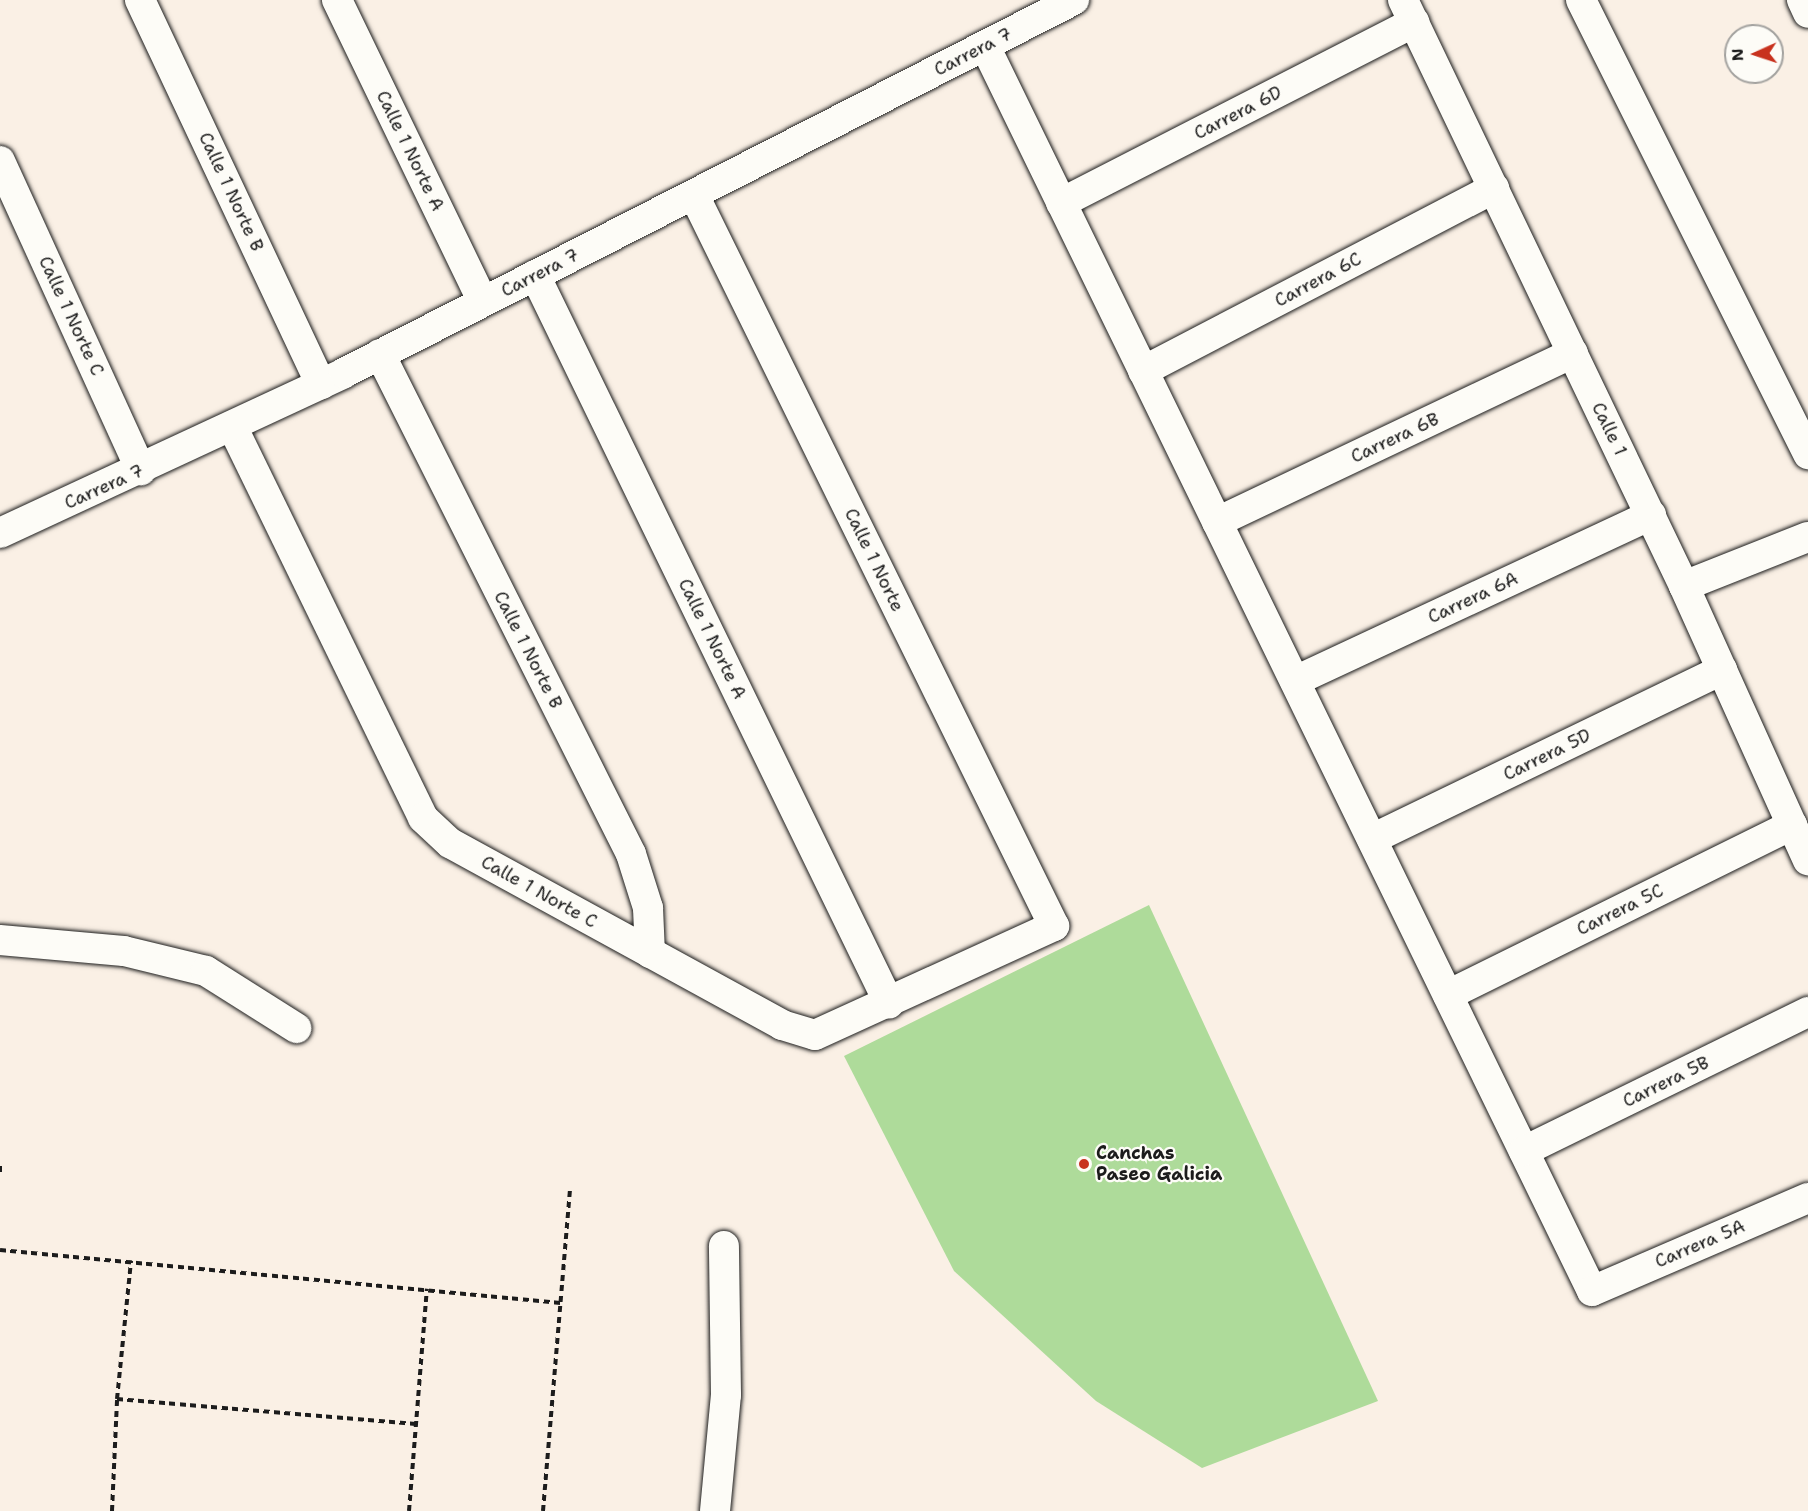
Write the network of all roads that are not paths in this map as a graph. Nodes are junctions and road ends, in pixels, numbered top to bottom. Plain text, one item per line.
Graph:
1 (140, 0) edge
2 (337, 0) edge
3 (1074, 0) edge
4 (1581, 0) edge
5 (1802, 0) edge
6 (1409, 11) edge
7 (1808, 13) edge
8 (985, 46) junction
9 (0, 161) edge
10 (1494, 188) junction
11 (694, 195) junction
12 (1061, 203) junction
13 (535, 275) junction
14 (483, 302) junction
15 (380, 354) junction
16 (1573, 354) junction
17 (1143, 371) junction
18 (321, 384) junction
19 (232, 426) junction
20 (1808, 454) edge
21 (141, 470) junction
22 (1651, 515) junction
23 (1217, 522) junction
24 (0, 533) edge
25 (1808, 537) edge
26 (1684, 586) junction
27 (1722, 670) junction
28 (1295, 681) junction
29 (1792, 825) junction
30 (1372, 839) junction
31 (1808, 860) edge
32 (1054, 926) joint
33 (0, 940) edge
34 (650, 953) junction
35 (1448, 995) junction
36 (889, 1003) junction
37 (1808, 1012) edge
38 (296, 1028) dead end
39 (1524, 1151) junction
40 (1808, 1198) edge
41 (724, 1246) dead end
42 (715, 1511) edge

1 - 18 street, Calle 1 Norte B
2 - 14 street, Calle 1 Norte A
3 - 8 street, Carrera 7
4 - 20 street
5 - 7 street
6 - 10 street, Calle 1
6 - 12 street, Carrera 6D
8 - 11 street, Carrera 7
8 - 12 street
9 - 21 street, Calle 1 Norte C
10 - 16 street, Calle 1
10 - 17 street, Carrera 6C
11 - 13 street, Carrera 7
11 - 32 street, Calle 1 Norte
12 - 17 street
13 - 14 street, Carrera 7
13 - 36 street, Calle 1 Norte A
14 - 15 street, Carrera 7
15 - 18 street, Carrera 7
15 - 34 street, Calle 1 Norte B
16 - 22 street, Calle 1
16 - 23 street, Carrera 6B
17 - 23 street
18 - 19 street, Carrera 7
19 - 21 street, Carrera 7
19 - 34 street, Calle 1 Norte C
21 - 24 street, Carrera 7
22 - 26 street, Calle 1
22 - 28 street, Carrera 6A
23 - 28 street
25 - 26 street
26 - 27 street, Calle 1
27 - 29 street, Calle 1
27 - 30 street, Carrera 5D
28 - 30 street
29 - 31 street, Calle 1
29 - 35 street, Carrera 5C
30 - 35 street
32 - 36 street, Calle 1 Norte C
33 - 38 street
34 - 36 street, Calle 1 Norte C
35 - 39 street
37 - 39 street, Carrera 5B
39 - 40 street, Carrera 5A
41 - 42 street

